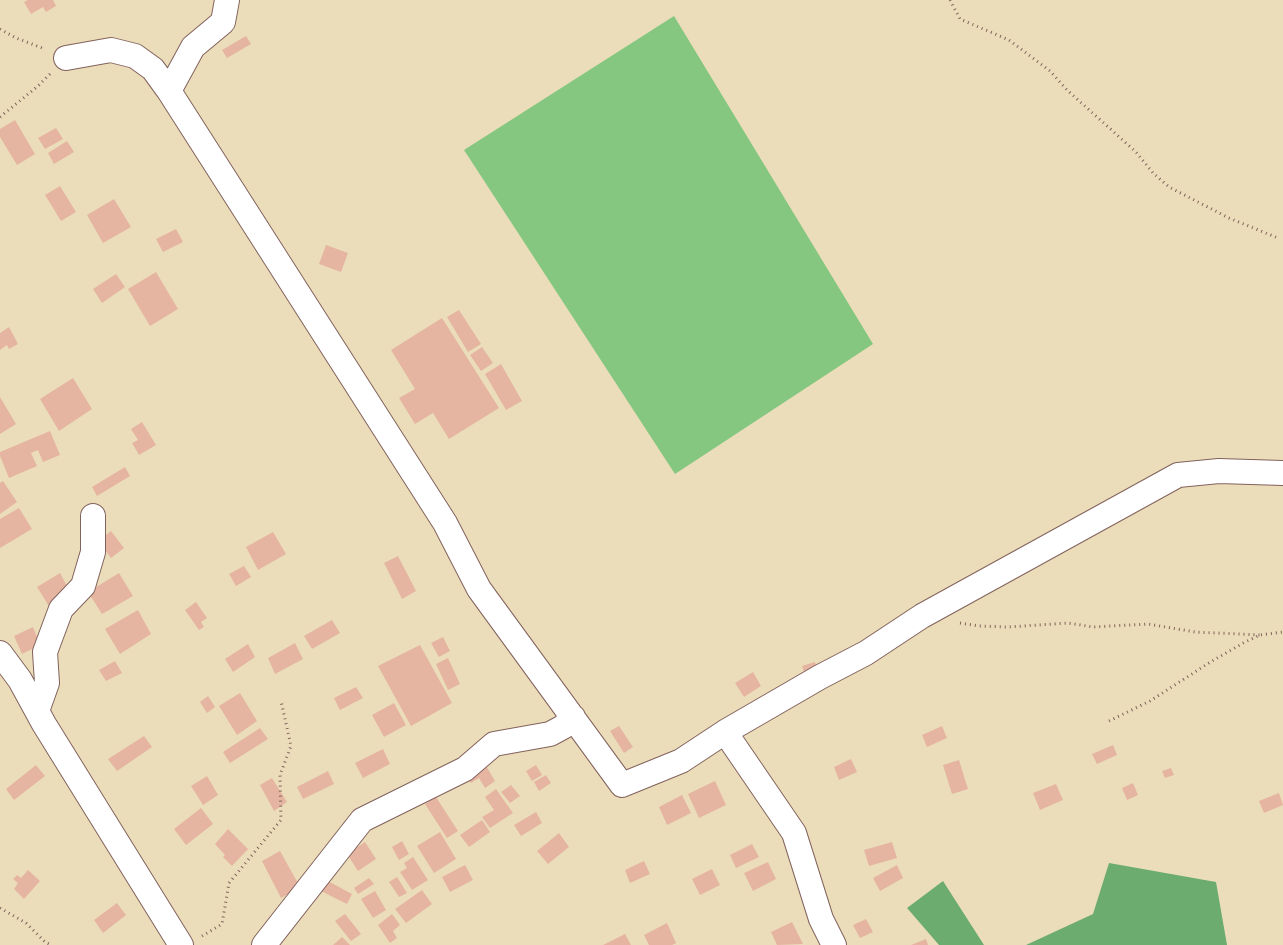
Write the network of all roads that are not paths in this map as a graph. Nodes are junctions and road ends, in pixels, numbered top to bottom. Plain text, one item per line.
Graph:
1 (227, 0) edge
2 (66, 58) road end
3 (170, 91) junction
4 (1283, 473) edge
5 (93, 516) dead end
6 (0, 653) edge
7 (37, 711) junction
8 (573, 717) junction
9 (725, 732) junction
10 (190, 941) edge
11 (264, 945) edge
12 (834, 945) edge

1 - 3 street
2 - 3 street
3 - 8 street
4 - 9 street
5 - 7 street
6 - 7 street
7 - 10 street
8 - 9 street
8 - 11 street
9 - 12 street

